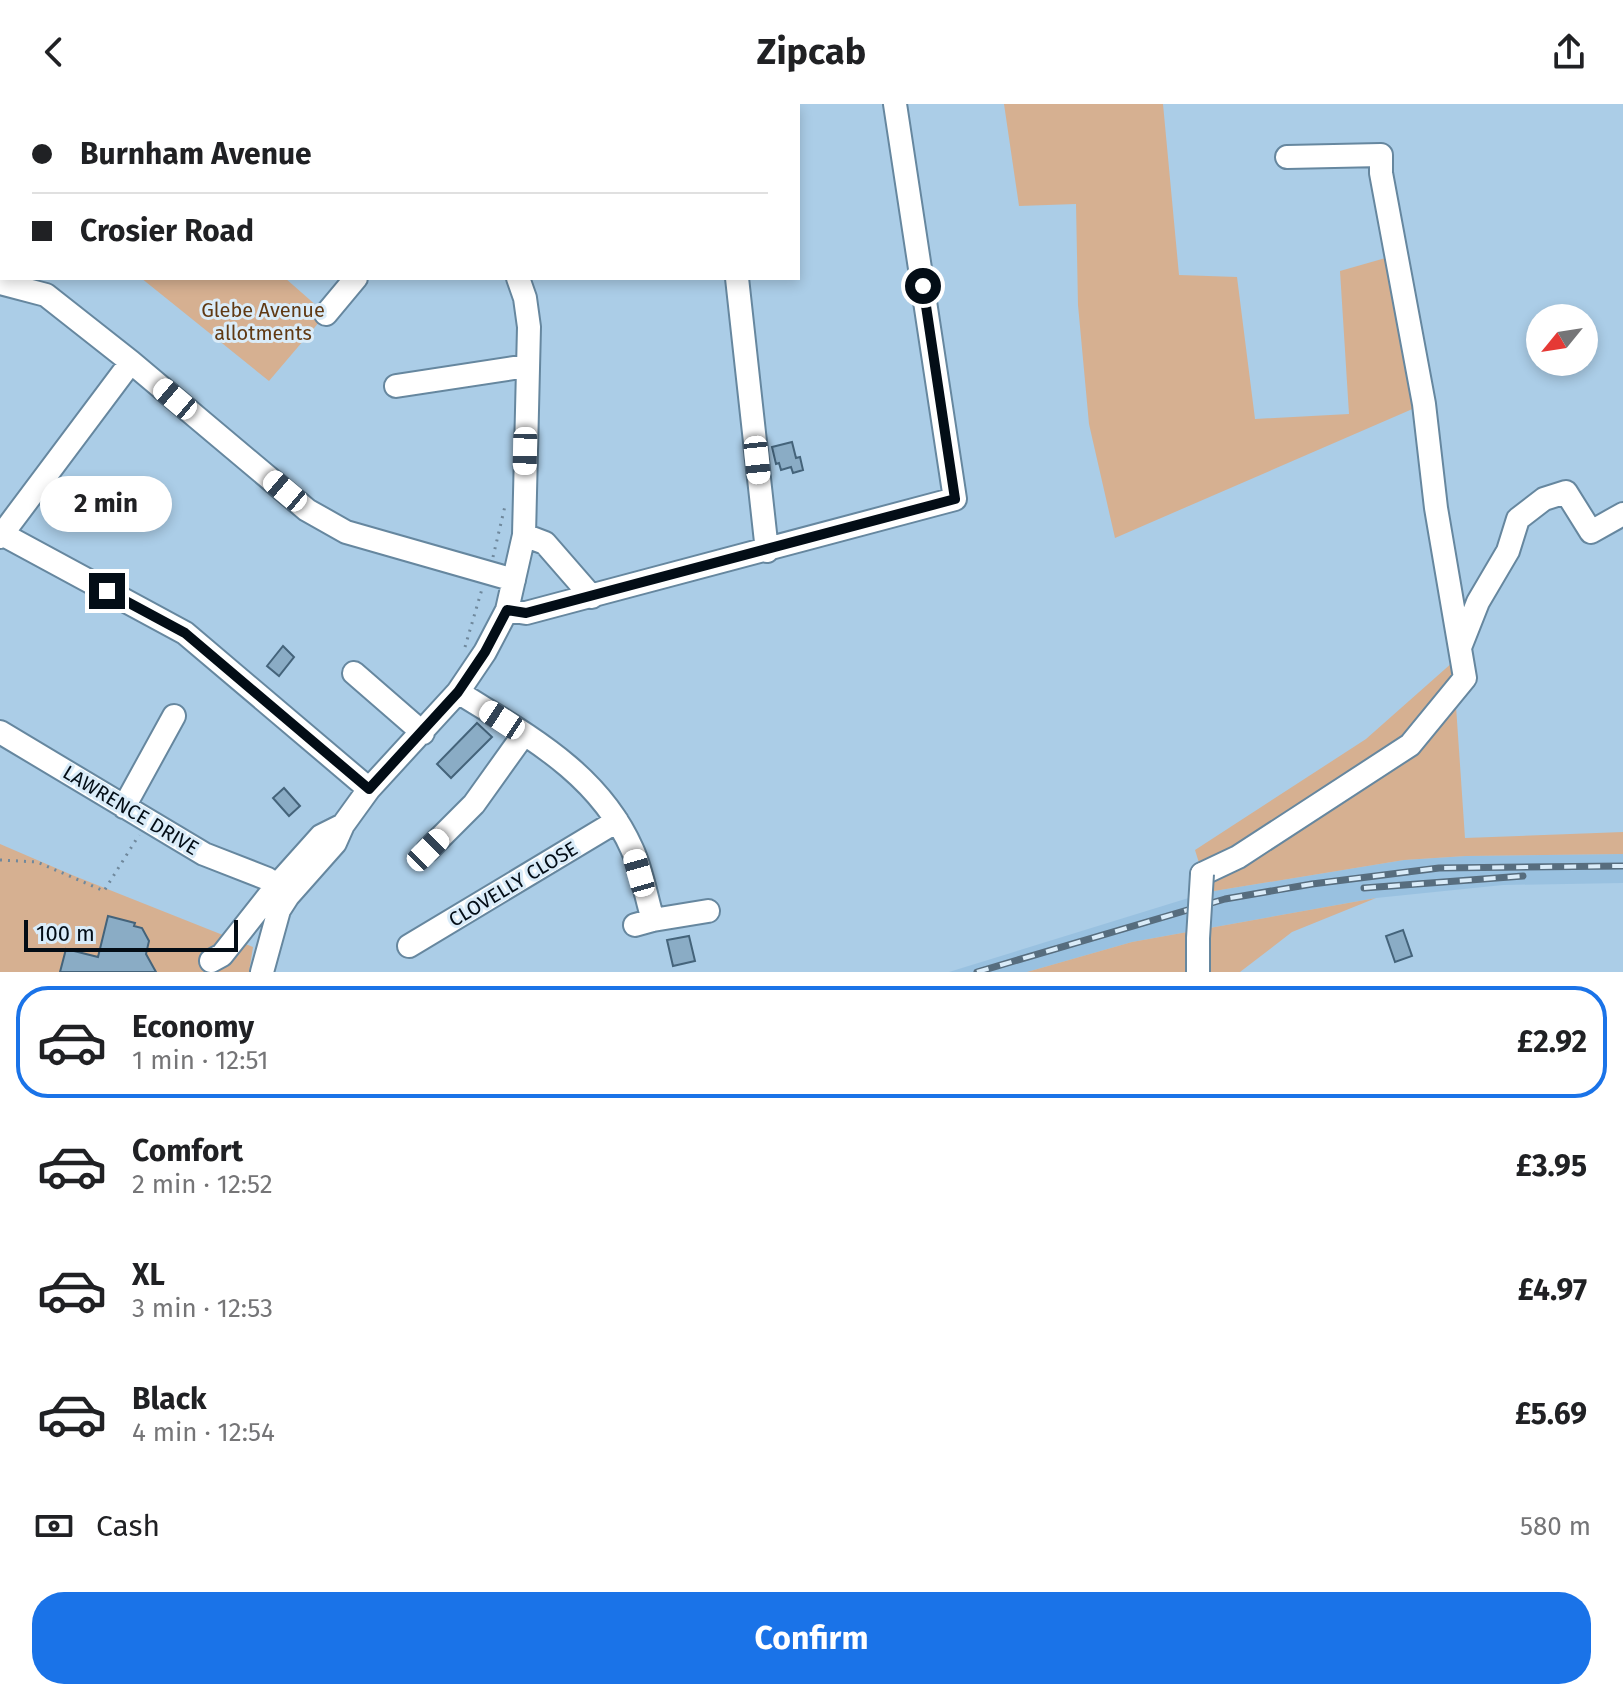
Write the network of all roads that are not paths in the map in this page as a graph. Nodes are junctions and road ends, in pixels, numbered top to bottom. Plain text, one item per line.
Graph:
1 (895, 104) edge
2 (1287, 157) dead end
3 (354, 280) edge
4 (519, 280) edge
5 (737, 280) edge
6 (0, 283) edge
7 (326, 314) dead end
8 (131, 362) junction
9 (527, 366) junction
10 (396, 386) dead end
11 (1623, 514) edge
12 (1, 535) edge
13 (524, 535) junction
14 (767, 551) junction
15 (514, 580) junction
16 (592, 597) junction
17 (507, 610) junction
18 (1461, 646) junction
19 (354, 673) dead end
20 (458, 692) junction
21 (174, 716) dead end
22 (0, 732) edge
23 (423, 733) junction
24 (524, 734) junction
25 (369, 789) junction
26 (124, 807) junction
27 (617, 821) junction
28 (343, 825) junction
29 (428, 850) dead end
30 (268, 879) dead end
31 (708, 911) dead end
32 (409, 946) dead end
33 (211, 961) dead end
34 (262, 972) edge
35 (1198, 972) edge

1 - 14 street
2 - 18 street
3 - 7 street
4 - 9 street
5 - 14 street
6 - 8 street
8 - 12 street
8 - 15 street
9 - 10 street
9 - 13 street
11 - 18 street
12 - 25 street
13 - 15 street
13 - 16 street
14 - 16 street
15 - 17 street
16 - 17 street
17 - 20 street
18 - 35 street, bridge
19 - 23 street
20 - 23 street
20 - 24 street
21 - 26 street
22 - 26 street, LAWRENCE DRIVE
23 - 25 street
24 - 27 street
24 - 29 street
25 - 28 street
26 - 30 street, LAWRENCE DRIVE
27 - 31 street
27 - 32 street, CLOVELLY CLOSE
28 - 33 street
28 - 34 street

